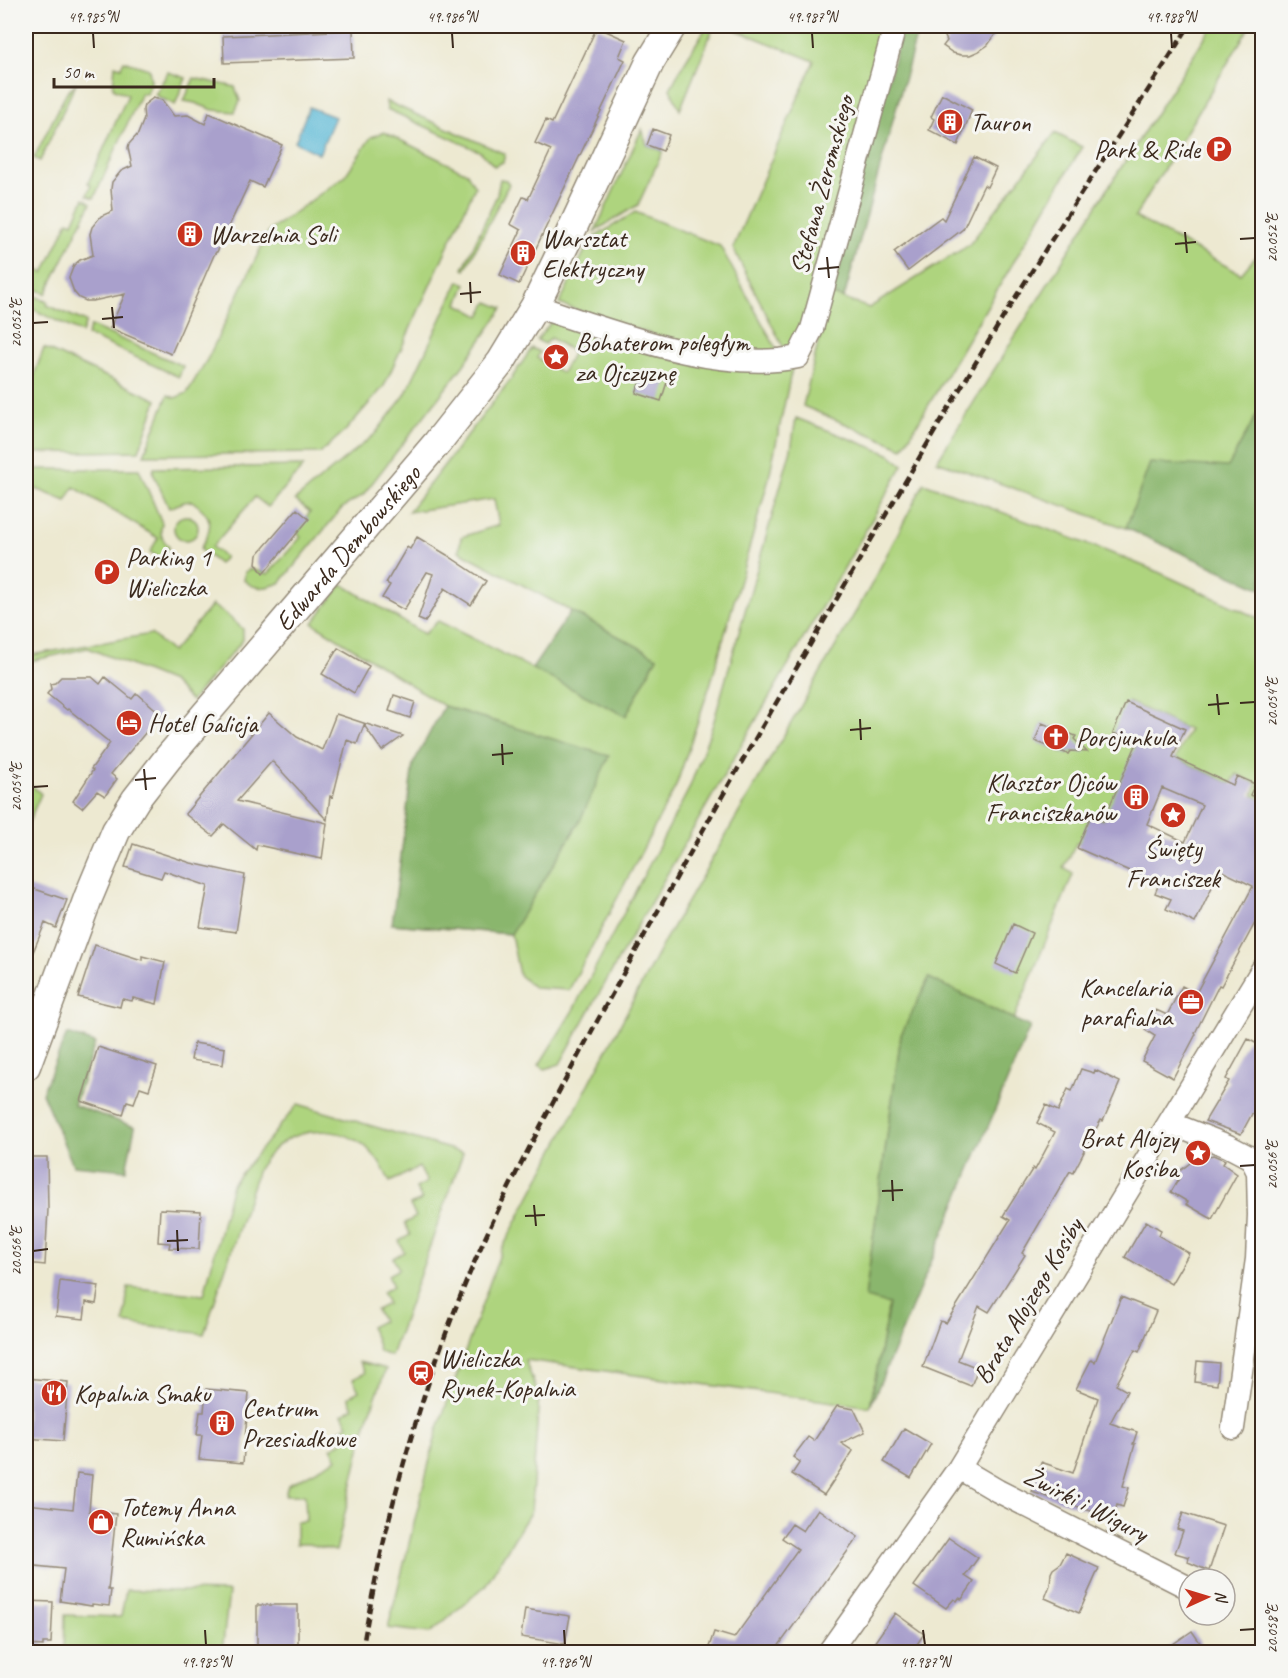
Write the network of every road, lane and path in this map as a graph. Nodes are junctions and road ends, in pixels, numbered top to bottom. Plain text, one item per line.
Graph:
1 (672, 26) edge
2 (895, 26) edge
3 (543, 309) junction
4 (1263, 970) edge
5 (26, 1066) edge
6 (1168, 1125) junction
7 (1233, 1428) dead end
8 (959, 1468) junction
9 (1177, 1582) edge
10 (829, 1653) edge

1 - 3 street, Edwarda Dembowskiego
2 - 3 street, Stefana Żeromskiego
3 - 5 street, Edwarda Dembowskiego
4 - 6 street, Brata Alojzego Kosiby
6 - 7 street
6 - 8 street, Brata Alojzego Kosiby
8 - 9 street, Żwirki i Wigury
8 - 10 street, Brata Alojzego Kosiby

